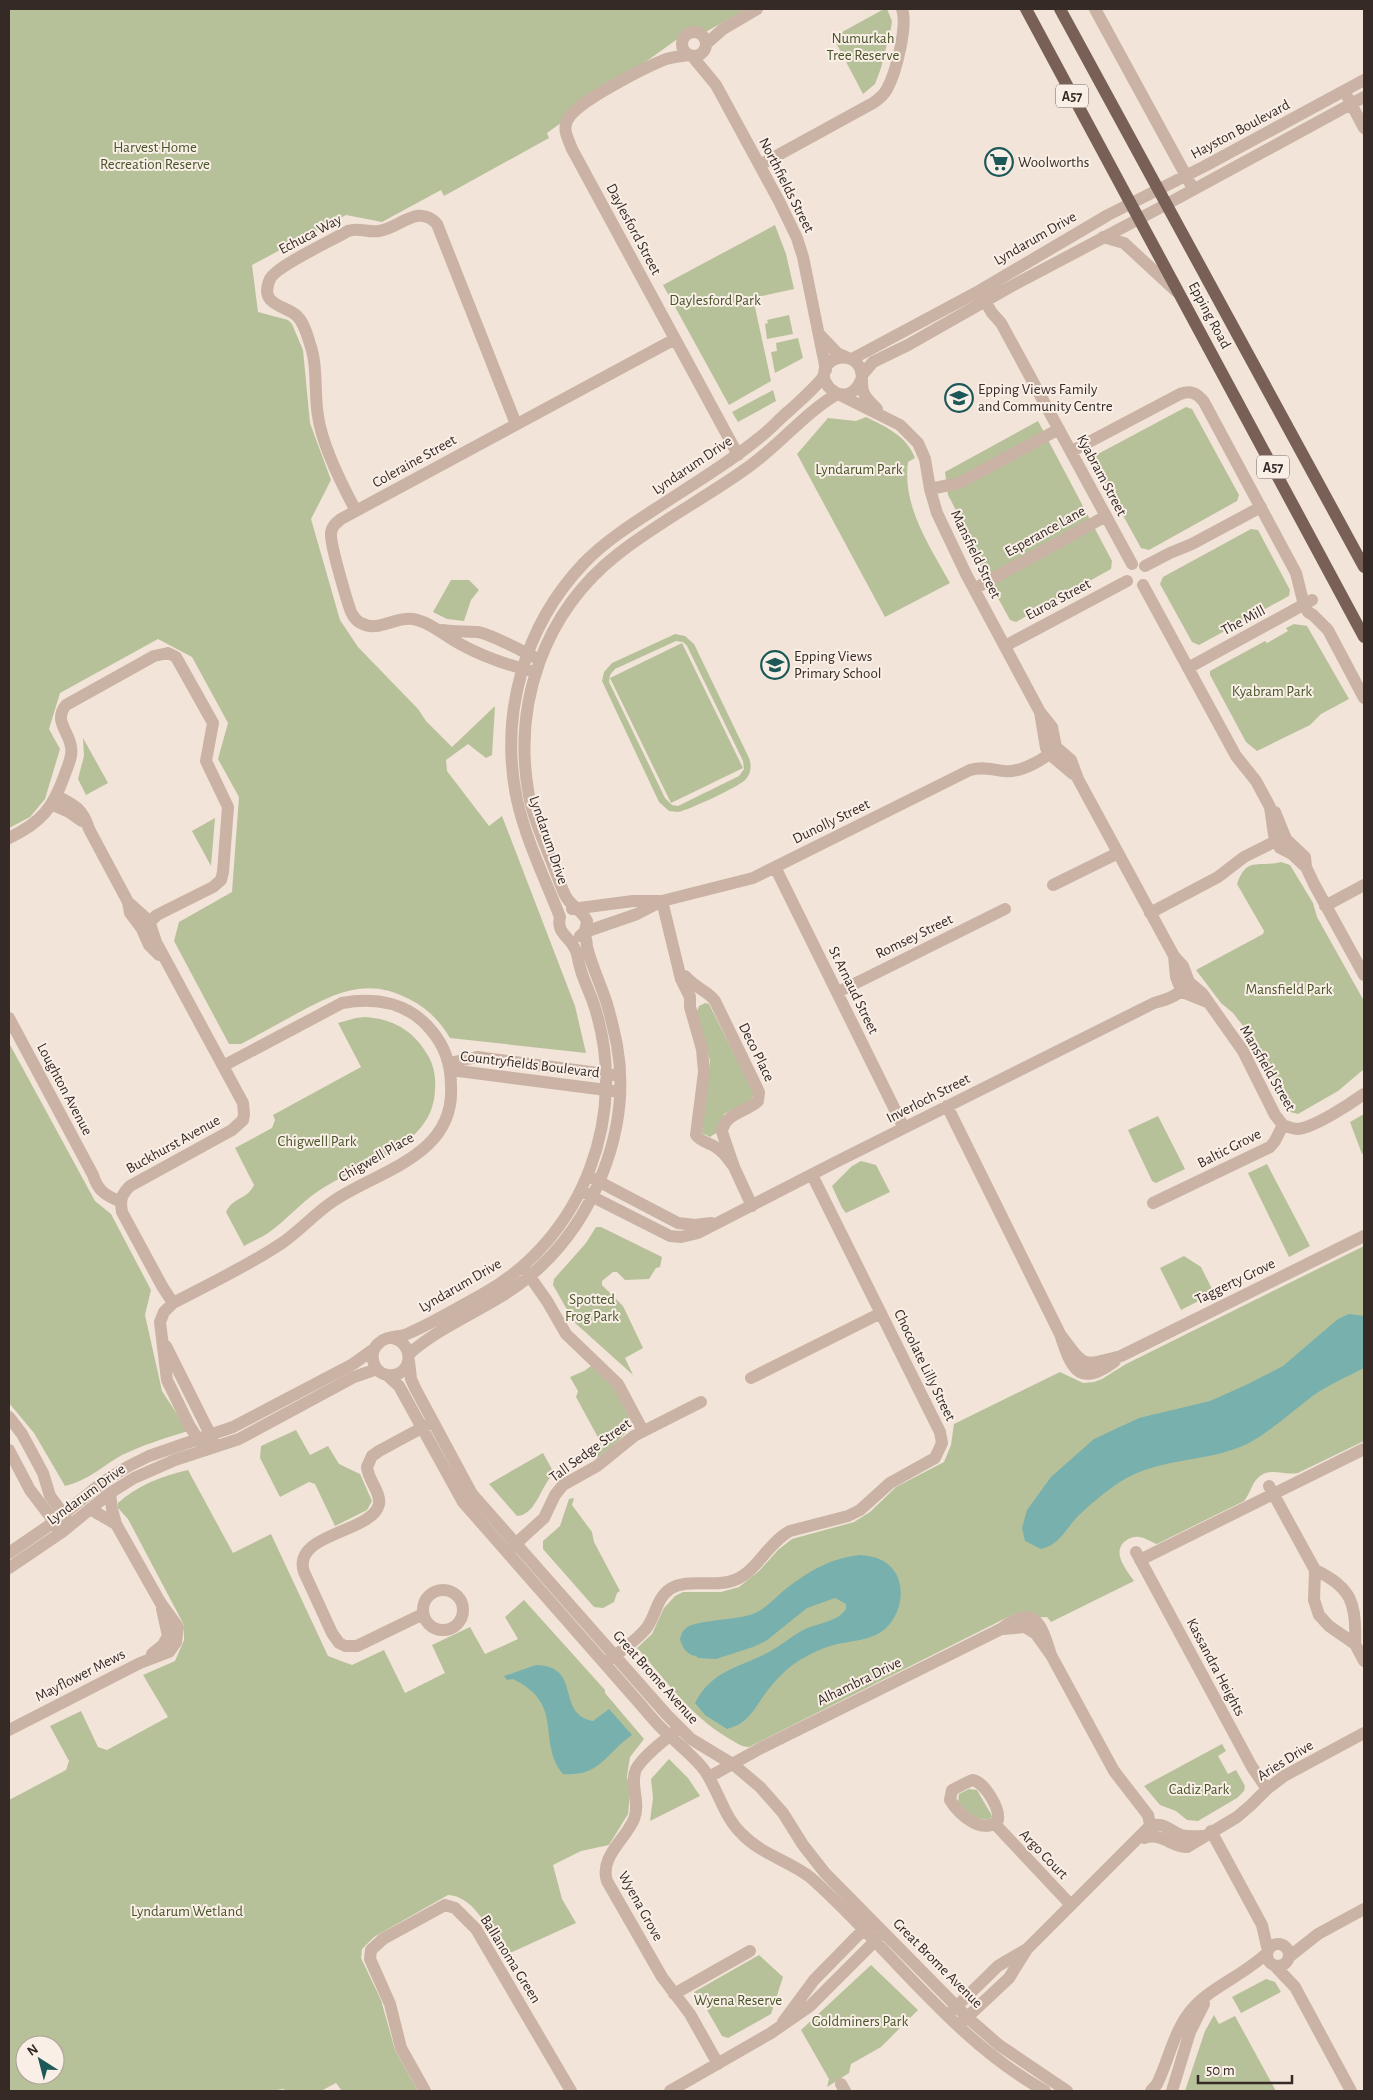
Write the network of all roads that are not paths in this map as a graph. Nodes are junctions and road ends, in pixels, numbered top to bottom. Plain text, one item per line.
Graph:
1 (756, 9) edge
2 (902, 9) edge
3 (1026, 9) edge
4 (1060, 9) edge
5 (1096, 9) edge
6 (682, 42) junction
7 (704, 42) junction
8 (690, 55) junction
9 (652, 65) junction
10 (1364, 80) edge
11 (716, 85) junction
12 (1344, 91) junction
13 (1364, 97) edge
14 (1351, 104) junction
15 (1364, 128) edge
16 (760, 165) junction
17 (1186, 176) junction
18 (1159, 190) junction
19 (1194, 190) junction
20 (1130, 204) junction
21 (1167, 204) junction
22 (1139, 219) junction
23 (1103, 237) junction
24 (982, 289) junction
25 (1182, 298) junction
26 (989, 300) junction
27 (819, 334) junction
28 (675, 339) junction
29 (850, 359) junction
30 (825, 373) junction
31 (862, 378) junction
32 (839, 394) junction
33 (884, 416) junction
34 (516, 424) junction
35 (1059, 429) junction
36 (1072, 452) junction
37 (738, 455) junction
38 (930, 490) junction
39 (1261, 507) junction
40 (356, 511) junction
41 (1106, 516) junction
42 (1132, 564) junction
43 (1364, 567) edge
44 (1147, 570) junction
45 (1127, 581) junction
46 (1143, 585) junction
47 (974, 589) junction
48 (1308, 602) junction
49 (437, 630) junction
50 (1364, 637) edge
51 (1005, 646) junction
52 (527, 653) junction
53 (539, 660) junction
54 (1188, 668) junction
55 (521, 669) junction
56 (535, 672) junction
57 (1364, 698) edge
58 (1051, 749) junction
59 (55, 800) junction
60 (9, 838) edge
61 (1280, 843) junction
62 (1118, 853) junction
63 (775, 867) junction
64 (1052, 885) dead end
65 (1364, 885) edge
66 (662, 901) junction
67 (1325, 906) junction
68 (1005, 909) dead end
69 (577, 910) junction
70 (1150, 913) junction
71 (560, 917) junction
72 (148, 926) junction
73 (585, 932) junction
74 (568, 938) junction
75 (680, 968) junction
76 (1364, 975) edge
77 (1183, 986) junction
78 (838, 992) junction
79 (715, 1001) junction
80 (692, 1012) junction
81 (9, 1018) edge
82 (223, 1066) junction
83 (450, 1066) junction
84 (613, 1075) junction
85 (606, 1090) junction
86 (620, 1092) junction
87 (1364, 1094) edge
88 (947, 1106) junction
89 (1283, 1125) junction
90 (904, 1128) junction
91 (722, 1130) junction
92 (700, 1140) junction
93 (734, 1167) junction
94 (812, 1175) junction
95 (594, 1178) junction
96 (587, 1193) junction
97 (122, 1198) junction
98 (1153, 1203) dead end
99 (752, 1206) junction
100 (718, 1223) junction
101 (1364, 1236) edge
102 (526, 1271) junction
103 (173, 1303) junction
104 (881, 1313) junction
105 (392, 1338) junction
106 (374, 1349) junction
107 (409, 1357) junction
108 (382, 1372) junction
109 (751, 1378) dead end
110 (701, 1402) dead end
111 (9, 1417) edge
112 (428, 1425) junction
113 (642, 1431) junction
114 (208, 1443) junction
115 (1364, 1449) edge
116 (9, 1450) edge
117 (130, 1472) junction
118 (1272, 1490) junction
119 (110, 1493) junction
120 (90, 1509) junction
121 (63, 1523) junction
122 (116, 1524) junction
123 (511, 1548) junction
124 (9, 1553) edge
125 (9, 1568) edge
126 (1316, 1570) junction
127 (423, 1614) dead end
128 (1355, 1644) junction
129 (610, 1660) junction
130 (1364, 1660) edge
131 (9, 1730) edge
132 (674, 1732) junction
133 (1364, 1733) edge
134 (734, 1765) junction
135 (709, 1777) junction
136 (1267, 1789) junction
137 (994, 1824) dead end
138 (1152, 1831) junction
139 (1207, 1833) junction
140 (1071, 1905) junction
141 (1364, 1909) edge
142 (868, 1925) junction
143 (1262, 1925) junction
144 (884, 1932) junction
145 (1318, 1934) junction
146 (875, 1941) junction
147 (1282, 1945) junction
148 (1027, 1949) junction
149 (750, 1951) dead end
150 (1267, 1952) junction
151 (1289, 1958) junction
152 (1274, 1966) junction
153 (1238, 1977) junction
154 (1295, 1987) junction
155 (1213, 1992) junction
156 (674, 1994) junction
157 (952, 2010) junction
158 (963, 2021) junction
159 (779, 2028) junction
160 (718, 2064) junction
161 (425, 2091) edge
162 (571, 2091) edge
163 (670, 2091) edge
164 (1045, 2091) edge
165 (1066, 2091) edge
166 (1151, 2091) edge
167 (1172, 2091) edge
168 (1351, 2091) edge

1 - 7 street
2 - 16 street
3 - 20 main road, Epping Road / A57
4 - 18 main road, Epping Road
5 - 17 street
6 - 7 street
6 - 8 street
6 - 9 street
7 - 8 street
7 - 11 street, Northfields Street
8 - 9 street
8 - 11 street, Northfields Street
9 - 28 street, Daylesford Street
10 - 12 street, Hayston Boulevard
11 - 16 street, Northfields Street
12 - 14 street
12 - 17 street, Hayston Boulevard
13 - 14 street, Hayston Boulevard
14 - 15 street
14 - 19 street, Hayston Boulevard
16 - 27 street, Northfields Street
17 - 18 street, Hayston Boulevard
17 - 19 street
18 - 20 street, Hayston Boulevard
18 - 21 main road, Epping Road
19 - 21 street, Hayston Boulevard
20 - 22 main road, Epping Road / A57
20 - 24 street, Lyndarum Drive
21 - 22 street, Hayston Boulevard
21 - 43 main road, Epping Road
22 - 23 street, Lyndarum Drive
22 - 25 main road, Epping Road / A57
23 - 25 street
23 - 26 street, Lyndarum Drive
24 - 26 street, Kyabram Street
24 - 29 street, Lyndarum Drive
25 - 50 main road, Epping Road / A57
26 - 31 street, Lyndarum Drive
26 - 35 street, Kyabram Street
27 - 29 street, Northfields Street
27 - 30 street, Northfields Street
28 - 34 street, Coleraine Street
28 - 37 street, Daylesford Street
29 - 30 street
29 - 31 street
30 - 32 street
30 - 37 street, Lyndarum Drive
31 - 32 street
31 - 33 street, Mansfield Street
32 - 33 street, Mansfield Street
32 - 53 street, Lyndarum Drive
33 - 38 street, Mansfield Street
34 - 40 street, Coleraine Street
34 - 40 street, Echuca Way
35 - 36 street, Kyabram Street
35 - 38 street
36 - 39 street
36 - 41 street, Kyabram Street
37 - 52 street, Lyndarum Drive
38 - 47 street, Mansfield Street
39 - 44 street
39 - 48 street
40 - 49 street, Coleraine Street
41 - 42 street, Kyabram Street
41 - 47 street, Esperance Lane
42 - 44 street
42 - 45 street
44 - 46 street
45 - 46 street
45 - 51 street, Euroa Street
46 - 54 street
47 - 51 street, Mansfield Street
48 - 54 street, The Mill
48 - 57 street
49 - 52 street, Coleraine Street
49 - 55 street, Coleraine Street
51 - 58 street, Mansfield Street
52 - 53 street, Coleraine Street
52 - 55 street, Lyndarum Drive
53 - 56 street, Lyndarum Drive
54 - 61 street
55 - 56 street, Coleraine Street
55 - 71 street, Lyndarum Drive
56 - 69 street, Lyndarum Drive
58 - 62 street, Mansfield Street
58 - 63 street, Dunolly Street
59 - 60 street
59 - 72 street, Buckhurst Avenue
59 - 72 street
61 - 67 street
61 - 70 street
62 - 64 street
62 - 70 street, Mansfield Street
63 - 66 street, Dunolly Street
63 - 78 street, St Arnaud Street
65 - 67 street
66 - 69 street, Dunolly Street
66 - 73 street, Dunolly Street
66 - 75 street, Deco Place
67 - 76 street
68 - 78 street, Romsey Street
69 - 71 street
69 - 73 street, Lyndarum Drive
70 - 77 street, Mansfield Street
71 - 74 street, Lyndarum Drive
72 - 82 street, Buckhurst Avenue
73 - 74 street
73 - 84 street, Lyndarum Drive
74 - 84 street, Lyndarum Drive
75 - 79 street, Deco Place
75 - 80 street, Deco Place
77 - 88 street, Inverloch Street
77 - 89 street, Mansfield Street
78 - 90 street, St Arnaud Street
79 - 80 street
79 - 91 street, Deco Place
80 - 92 street, Deco Place
81 - 97 street, Loughton Avenue
82 - 83 street, Chigwell Place
82 - 97 street, Buckhurst Avenue
83 - 84 street, Countryfields Boulevard
83 - 85 street, Countryfields Boulevard
83 - 103 street, Chigwell Place
84 - 85 street, Lyndarum Drive
84 - 86 street, Lyndarum Drive
85 - 86 street, Countryfields Boulevard
85 - 95 street, Lyndarum Drive
86 - 95 street, Lyndarum Drive
87 - 89 street
88 - 90 street, Inverloch Street
88 - 101 street, Taggerty Grove
89 - 98 street, Baltic Grove
90 - 94 street, Inverloch Street
91 - 92 street, Deco Place
91 - 93 street
92 - 93 street
93 - 99 street
94 - 99 street, Inverloch Street
94 - 104 street, Chocolate Lilly Street
95 - 96 street, Lyndarum Drive
95 - 100 street, Inverloch Street
96 - 100 street, Inverloch Street
96 - 102 street, Lyndarum Drive
97 - 103 street
99 - 100 street, Inverloch Street
102 - 105 street, Lyndarum Drive
102 - 107 street, Lyndarum Drive
102 - 113 street
103 - 114 street
104 - 109 street
104 - 129 street, Chocolate Lilly Street
105 - 106 street
105 - 107 street
106 - 108 street
106 - 114 street, Lyndarum Drive
107 - 108 street
107 - 112 street, Great Brome Avenue
108 - 112 street, Great Brome Avenue
108 - 114 street, Lyndarum Drive
110 - 113 street, Tall Sedge Street
111 - 121 street
112 - 123 street, Great Brome Avenue
112 - 127 street
113 - 123 street, Tall Sedge Street
114 - 117 street, Lyndarum Drive
115 - 118 street, Kassandra Heights
116 - 121 street
117 - 119 street, Lyndarum Drive
117 - 121 street, Lyndarum Drive
118 - 126 street
118 - 136 street, Kassandra Heights
119 - 120 street, Lyndarum Drive
119 - 122 street, Mayflower Mews
120 - 121 street, Lyndarum Drive
120 - 122 street
121 - 124 street, Lyndarum Drive
121 - 125 street, Lyndarum Drive
122 - 131 street, Mayflower Mews
123 - 129 street, Great Brome Avenue
126 - 128 street
126 - 128 street
128 - 130 street
129 - 132 street, Great Brome Avenue
132 - 134 street, Great Brome Avenue
132 - 135 street, Great Brome Avenue
132 - 156 street, Wyena Grove
133 - 136 street, Aries Drive
134 - 135 street, Alhambra Drive
134 - 138 street, Alhambra Drive
134 - 142 street, Great Brome Avenue
135 - 142 street, Great Brome Avenue
136 - 139 street, Aries Drive
137 - 140 street, Argo Court
138 - 139 street, Aries Drive
138 - 140 street
139 - 143 street
140 - 148 street
141 - 145 street
142 - 144 street, Great Brome Avenue
142 - 146 street, Great Brome Avenue
142 - 159 street
143 - 147 street
143 - 150 street
144 - 146 street
144 - 157 street, Great Brome Avenue
145 - 147 street
145 - 151 street
146 - 157 street, Great Brome Avenue
146 - 159 street
147 - 150 street
147 - 151 street
148 - 157 street
148 - 158 street
149 - 156 street
150 - 152 street
150 - 153 street
151 - 152 street
151 - 154 street
152 - 153 street
152 - 154 street
153 - 155 street
154 - 168 street
155 - 166 street
155 - 167 street
156 - 160 street, Wyena Grove
157 - 158 street, Great Brome Avenue
158 - 164 street, Great Brome Avenue
158 - 165 street, Great Brome Avenue
159 - 160 street
160 - 163 street
161 - 162 street, Ballanoma Green

